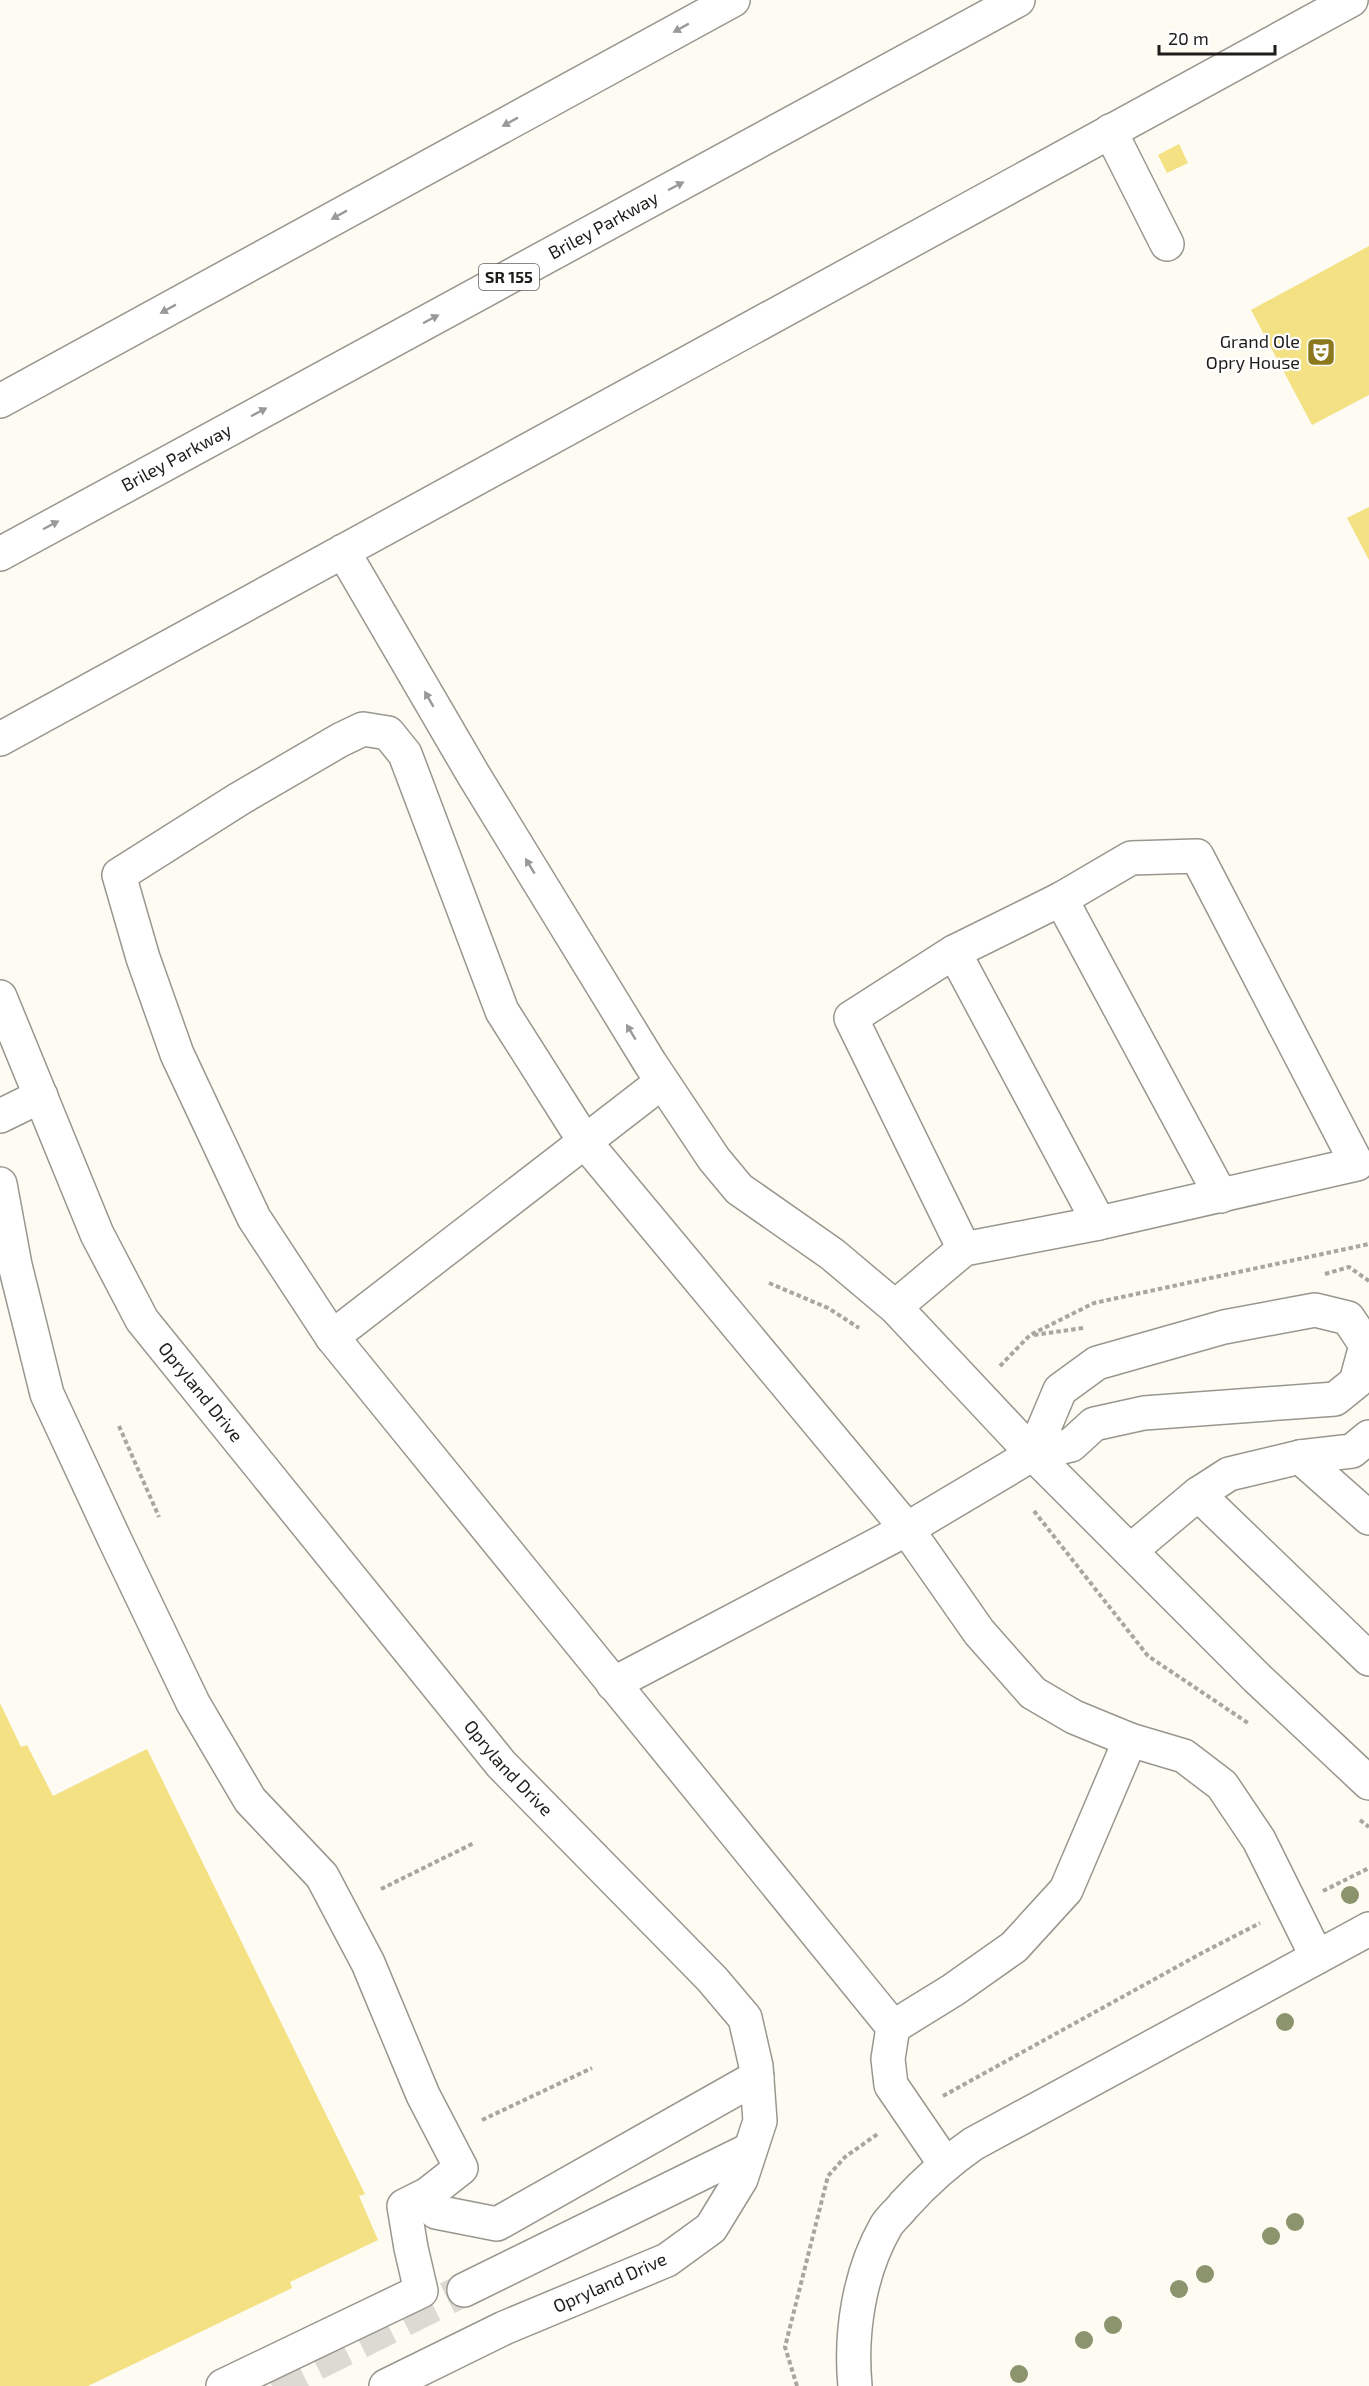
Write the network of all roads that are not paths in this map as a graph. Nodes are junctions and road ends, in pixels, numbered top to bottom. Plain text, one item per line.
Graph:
1 (733, 0) edge
2 (1018, 0) edge
3 (1351, 0) edge
4 (1110, 131) junction
5 (1167, 244) dead end
6 (0, 401) edge
7 (343, 551) junction
8 (0, 554) edge
9 (0, 739) edge
10 (1061, 899) junction
11 (954, 952) junction
12 (0, 997) edge
13 (662, 1082) junction
14 (41, 1096) junction
15 (0, 1116) edge
16 (585, 1142) junction
17 (0, 1184) edge
18 (1221, 1196) junction
19 (1100, 1223) junction
20 (964, 1249) junction
21 (895, 1307) junction
22 (332, 1337) junction
23 (1369, 1437) edge
24 (1033, 1454) junction
25 (1300, 1457) junction
26 (1198, 1494) junction
27 (1369, 1518) edge
28 (907, 1529) junction
29 (1130, 1551) junction
30 (1369, 1659) edge
31 (614, 1684) junction
32 (1130, 1740) junction
33 (1369, 1783) edge
34 (1369, 1929) edge
35 (1317, 1957) junction
36 (893, 2027) junction
37 (757, 2077) junction
38 (749, 2150) junction
39 (945, 2164) junction
40 (436, 2212) dead end
41 (464, 2290) tunnel mouth
42 (222, 2386) edge
43 (386, 2386) edge
44 (855, 2386) edge

1 -> 6 main road
8 -> 2 main road, Briley Parkway / SR 155
3 - 4 main road
4 - 5 main road
4 - 7 main road
7 - 9 main road
13 -> 7 main road
10 - 11 main road
10 - 18 main road
10 - 18 main road
11 - 19 main road
11 - 20 main road
12 - 14 main road, Opryland Drive
13 - 16 main road
13 - 21 main road
14 - 15 main road
14 - 37 main road, Opryland Drive
16 - 22 main road
16 - 22 main road
16 - 28 main road
17 - 42 main road
18 - 19 main road
19 - 20 main road
20 - 21 main road
21 - 24 main road
22 - 31 main road
23 - 25 main road
24 - 24 main road
24 - 28 main road
24 - 29 main road
25 - 26 main road
25 - 27 main road
26 - 29 main road
26 - 30 main road
28 - 31 main road
28 - 32 main road
29 - 33 main road
31 - 36 main road
32 - 35 main road
32 - 36 main road
34 - 35 main road
35 - 39 main road
36 - 39 main road
37 - 38 main road, Opryland Drive
37 - 40 main road
38 - 41 main road
38 - 43 main road, Opryland Drive
39 - 44 main road

